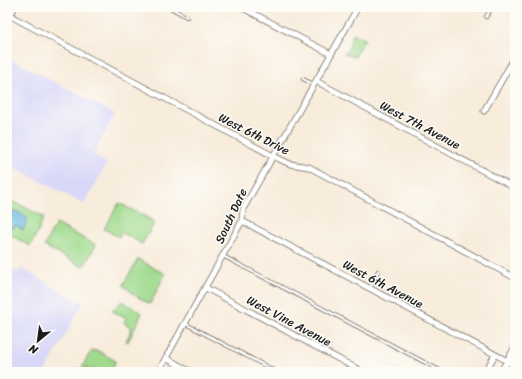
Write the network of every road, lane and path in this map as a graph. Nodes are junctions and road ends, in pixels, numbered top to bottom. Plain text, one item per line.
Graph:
1 (13, 7) edge
2 (169, 7) edge
3 (241, 7) edge
4 (358, 7) edge
5 (492, 7) edge
6 (8, 16) edge
7 (187, 17) dead end
8 (486, 17) dead end
9 (331, 54) junction
10 (515, 57) edge
11 (303, 79) dead end
12 (314, 83) junction
13 (484, 111) dead end
14 (273, 156) junction
15 (515, 188) edge
16 (242, 220) junction
17 (223, 256) junction
18 (378, 272) dead end
19 (515, 278) edge
20 (206, 288) junction
21 (370, 288) junction
22 (186, 323) junction
23 (515, 348) edge
24 (495, 355) junction
25 (166, 358) junction
26 (508, 361) junction
27 (515, 365) edge
28 (158, 372) edge
29 (191, 372) edge
30 (277, 372) edge
31 (363, 372) edge
32 (443, 372) edge
33 (485, 372) edge
34 (501, 372) edge

1 - 6 main road
2 - 7 lane
3 - 9 street
4 - 9 street, South Date
5 - 8 lane
6 - 14 street, West 6th Drive
9 - 12 street, South Date
10 - 13 street
11 - 12 lane
12 - 14 street, South Date
12 - 15 street, West 7th Avenue
14 - 16 street, South Date
14 - 19 street, West 6th Drive
16 - 17 street, South Date
16 - 21 street, West 6th Avenue
17 - 20 street, South Date
17 - 32 lane
18 - 21 lane
20 - 22 street, South Date
20 - 31 street, West Vine Avenue
21 - 24 street, West 6th Avenue
22 - 25 street, South Date
22 - 30 lane
23 - 26 street
24 - 26 street, West 6th Avenue
24 - 33 street
25 - 28 street, South Date
25 - 29 street
26 - 27 street, West 6th Avenue
26 - 34 street

